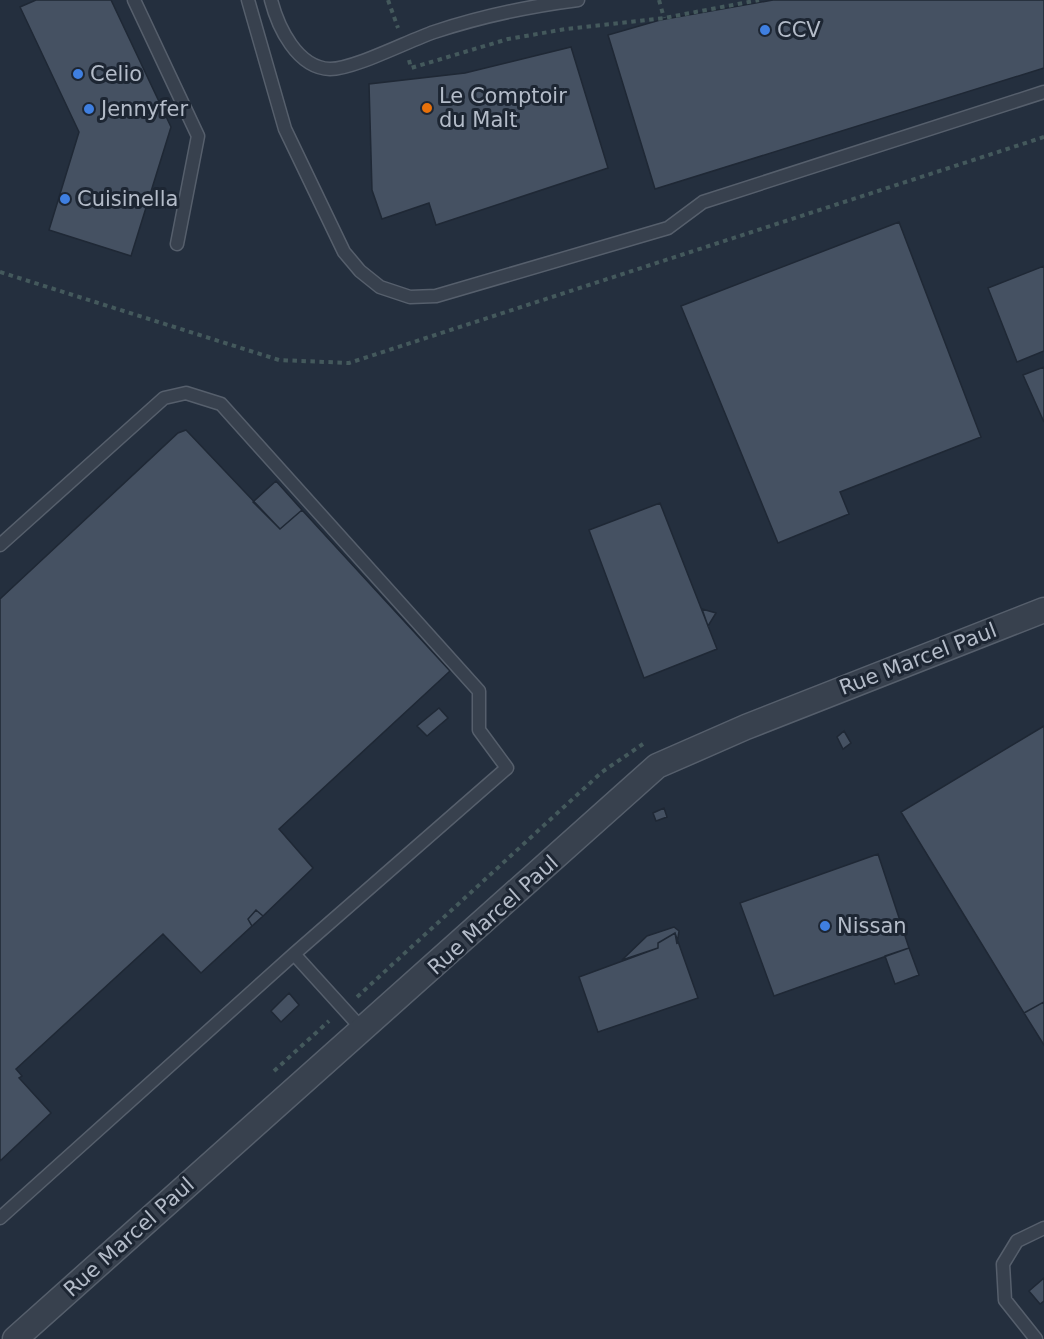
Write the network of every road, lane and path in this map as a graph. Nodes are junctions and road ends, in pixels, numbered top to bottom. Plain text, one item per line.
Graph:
1 (134, 0) edge
2 (248, 0) edge
3 (271, 0) edge
4 (388, 0) edge
5 (578, 0) edge
6 (659, 0) edge
7 (759, 0) edge
8 (663, 18) junction
9 (403, 43) junction
10 (1044, 92) edge
11 (177, 244) dead end
12 (0, 544) edge
13 (1044, 610) edge
14 (636, 747) dead end
15 (294, 954) junction
16 (363, 992) dead end
17 (363, 1030) junction
18 (0, 1218) edge
19 (1044, 1228) edge
20 (15, 1339) edge
21 (1036, 1339) edge

1 - 11 lane
2 - 10 lane
3 - 9 lane
4 - 9 path
5 - 9 lane
6 - 8 path
7 - 8 path
8 - 9 path
12 - 15 lane
13 - 17 street, Rue Marcel Paul
14 - 16 path
15 - 17 lane
15 - 18 lane
17 - 20 street, Rue Marcel Paul
19 - 21 lane

